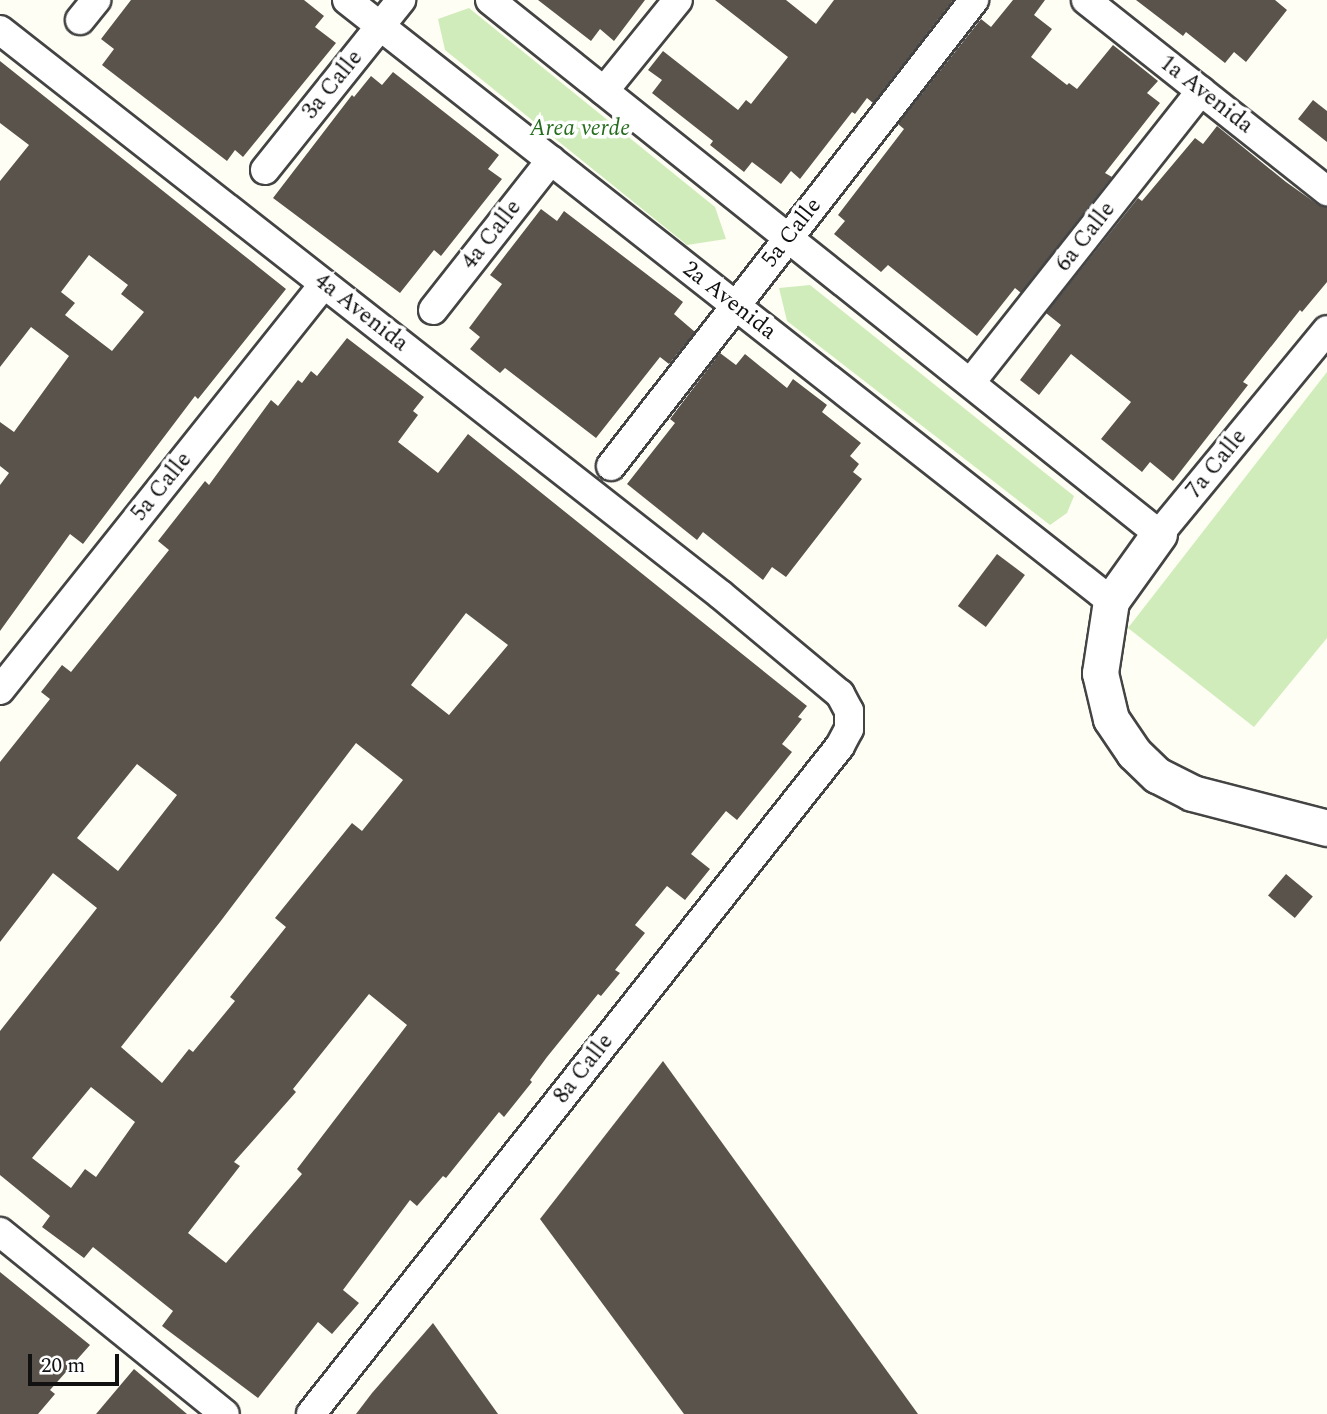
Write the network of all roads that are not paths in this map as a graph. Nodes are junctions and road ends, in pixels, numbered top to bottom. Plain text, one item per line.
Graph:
1 (347, 0) edge
2 (401, 0) edge
3 (490, 0) edge
4 (678, 0) edge
5 (974, 0) edge
6 (1086, 0) edge
7 (381, 27) junction
8 (0, 30) edge
9 (604, 91) junction
10 (1201, 92) junction
11 (551, 160) junction
12 (265, 170) dead end
13 (1327, 191) edge
14 (789, 238) junction
15 (324, 284) junction
16 (736, 306) junction
17 (433, 310) dead end
18 (1327, 330) edge
19 (971, 382) junction
20 (611, 466) dead end
21 (1159, 534) junction
22 (1111, 601) junction
23 (0, 690) edge
24 (850, 720) joint
25 (1327, 828) edge
26 (0, 1232) edge
27 (225, 1414) edge
28 (311, 1414) edge

1 - 7 street, 2a Avenida
2 - 7 street, 3a Calle
3 - 9 street
4 - 9 street
5 - 14 street, 5a Calle
6 - 10 street, 1a Avenida
7 - 11 street, 2a Avenida
7 - 12 street, 3a Calle
8 - 15 street, 4a Avenida
9 - 14 street
10 - 13 street, 1a Avenida
10 - 19 street, 6a Calle
11 - 16 street, 2a Avenida
11 - 17 street, 4a Calle
14 - 16 street, 5a Calle
14 - 19 street
15 - 23 street, 5a Calle
15 - 24 street, 4a Avenida
16 - 20 street, 5a Calle
16 - 22 street, 2a Avenida
18 - 21 street, 7a Calle
19 - 21 street
21 - 22 street, 7a Calle
22 - 25 street
24 - 28 street, 8a Calle
26 - 27 street

